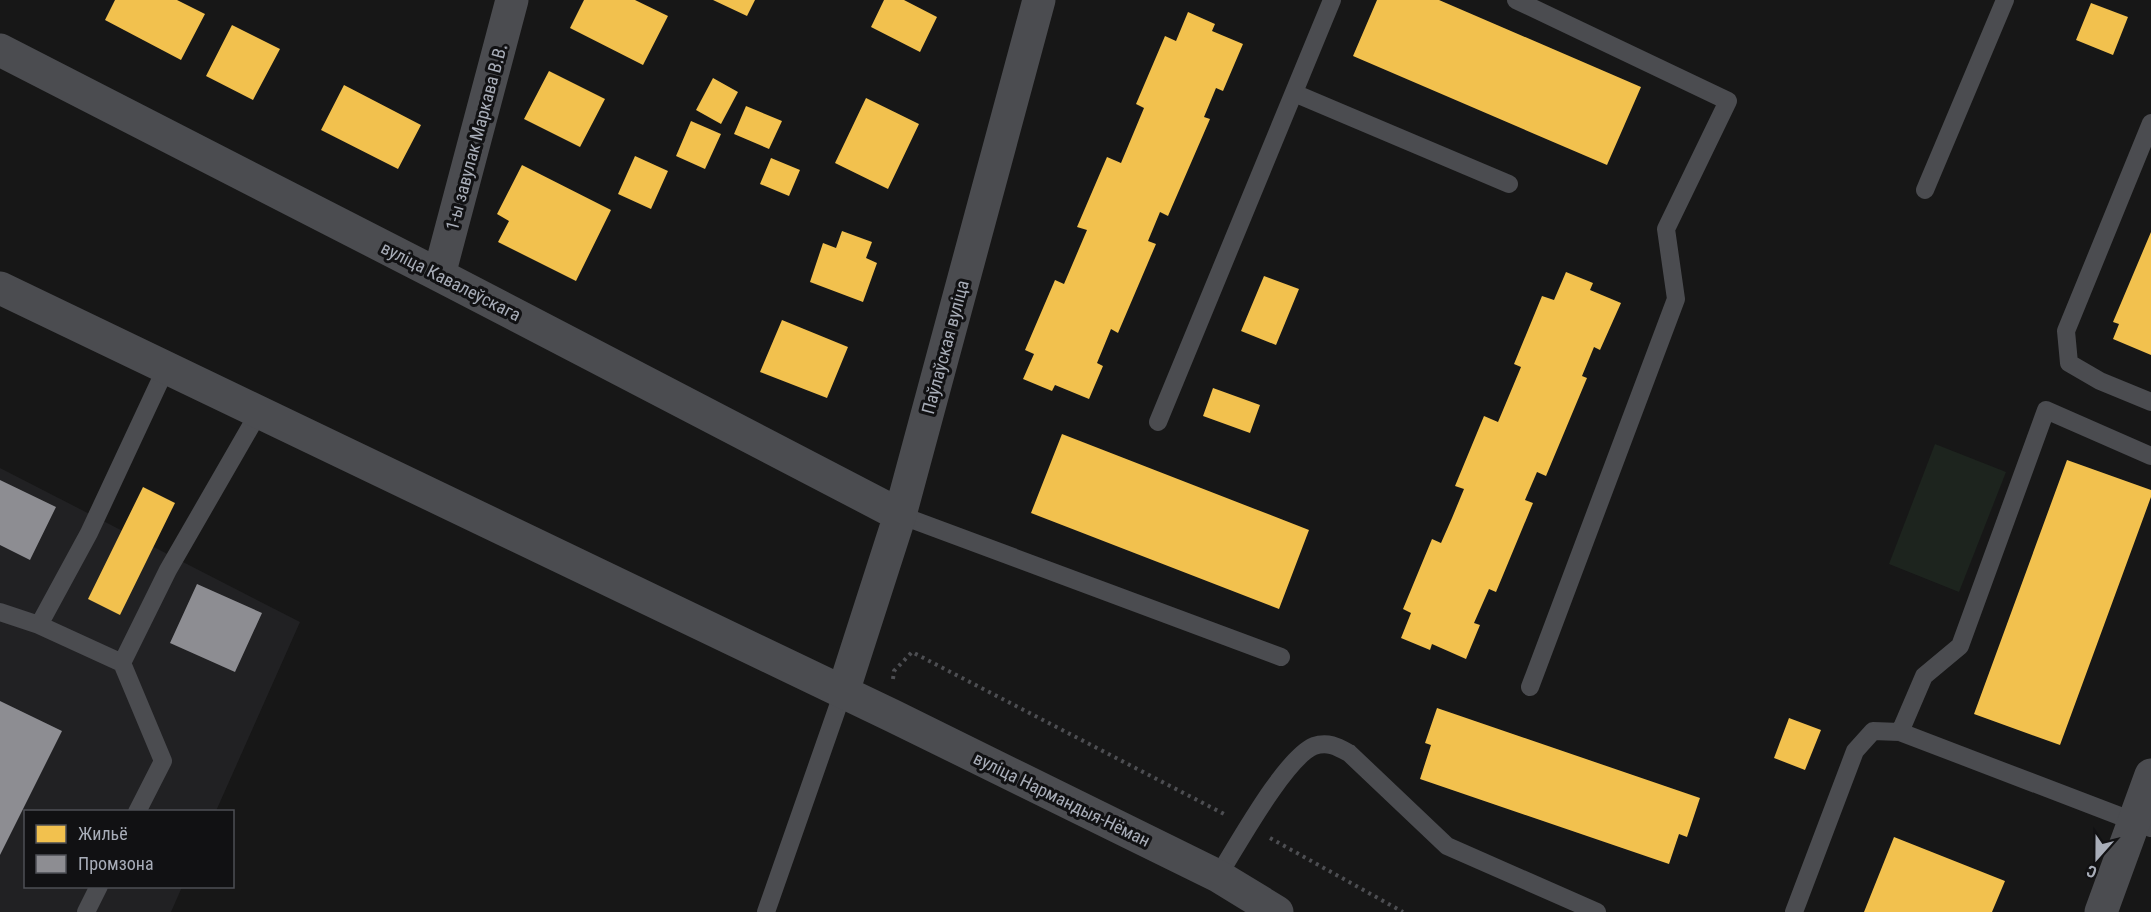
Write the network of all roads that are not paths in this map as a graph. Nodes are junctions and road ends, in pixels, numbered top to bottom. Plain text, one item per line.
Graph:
1 (512, 0) edge
2 (1039, 0) edge
3 (1332, 0) edge
4 (1516, 0) edge
5 (2005, 0) edge
6 (0, 50) edge
7 (1294, 93) junction
8 (2151, 123) edge
9 (1509, 184) dead end
10 (1925, 190) dead end
11 (439, 275) junction
12 (0, 288) edge
13 (166, 368) junction
14 (2151, 402) edge
15 (259, 412) junction
16 (1158, 422) dead end
17 (2151, 456) edge
18 (900, 515) junction
19 (0, 612) edge
20 (39, 625) junction
21 (1281, 657) dead end
22 (122, 663) junction
23 (1530, 687) dead end
24 (843, 692) junction
25 (1900, 732) junction
26 (2151, 775) edge
27 (138, 810) edge
28 (2143, 825) edge
29 (1218, 876) junction
30 (98, 888) edge
31 (86, 912) edge
32 (766, 912) edge
33 (1277, 912) edge
34 (1597, 912) edge
35 (1794, 912) edge
36 (2101, 912) edge

1 - 11 street, 1-ы завулак Маркава В.В.
2 - 18 street, Паўлаўская вуліца
3 - 7 lane
4 - 23 lane
5 - 10 lane
6 - 11 street, вуліца Кавалеўскага
7 - 9 lane
7 - 16 lane
8 - 14 lane
11 - 18 street, вуліца Кавалеўскага
12 - 13 street, вуліца Нармандыя-Нёман
13 - 15 street, вуліца Нармандыя-Нёман
13 - 20 lane
15 - 22 lane
15 - 24 street, вуліца Нармандыя-Нёман
17 - 25 lane
18 - 21 lane
18 - 24 street, Паўлаўская вуліца
19 - 20 lane
20 - 22 lane
22 - 27 lane
24 - 29 street, вуліца Нармандыя-Нёман
24 - 32 lane
25 - 28 lane
25 - 35 lane
26 - 28 street
28 - 36 street
29 - 33 street, вуліца Нармандыя-Нёман
29 - 34 lane
30 - 31 lane

